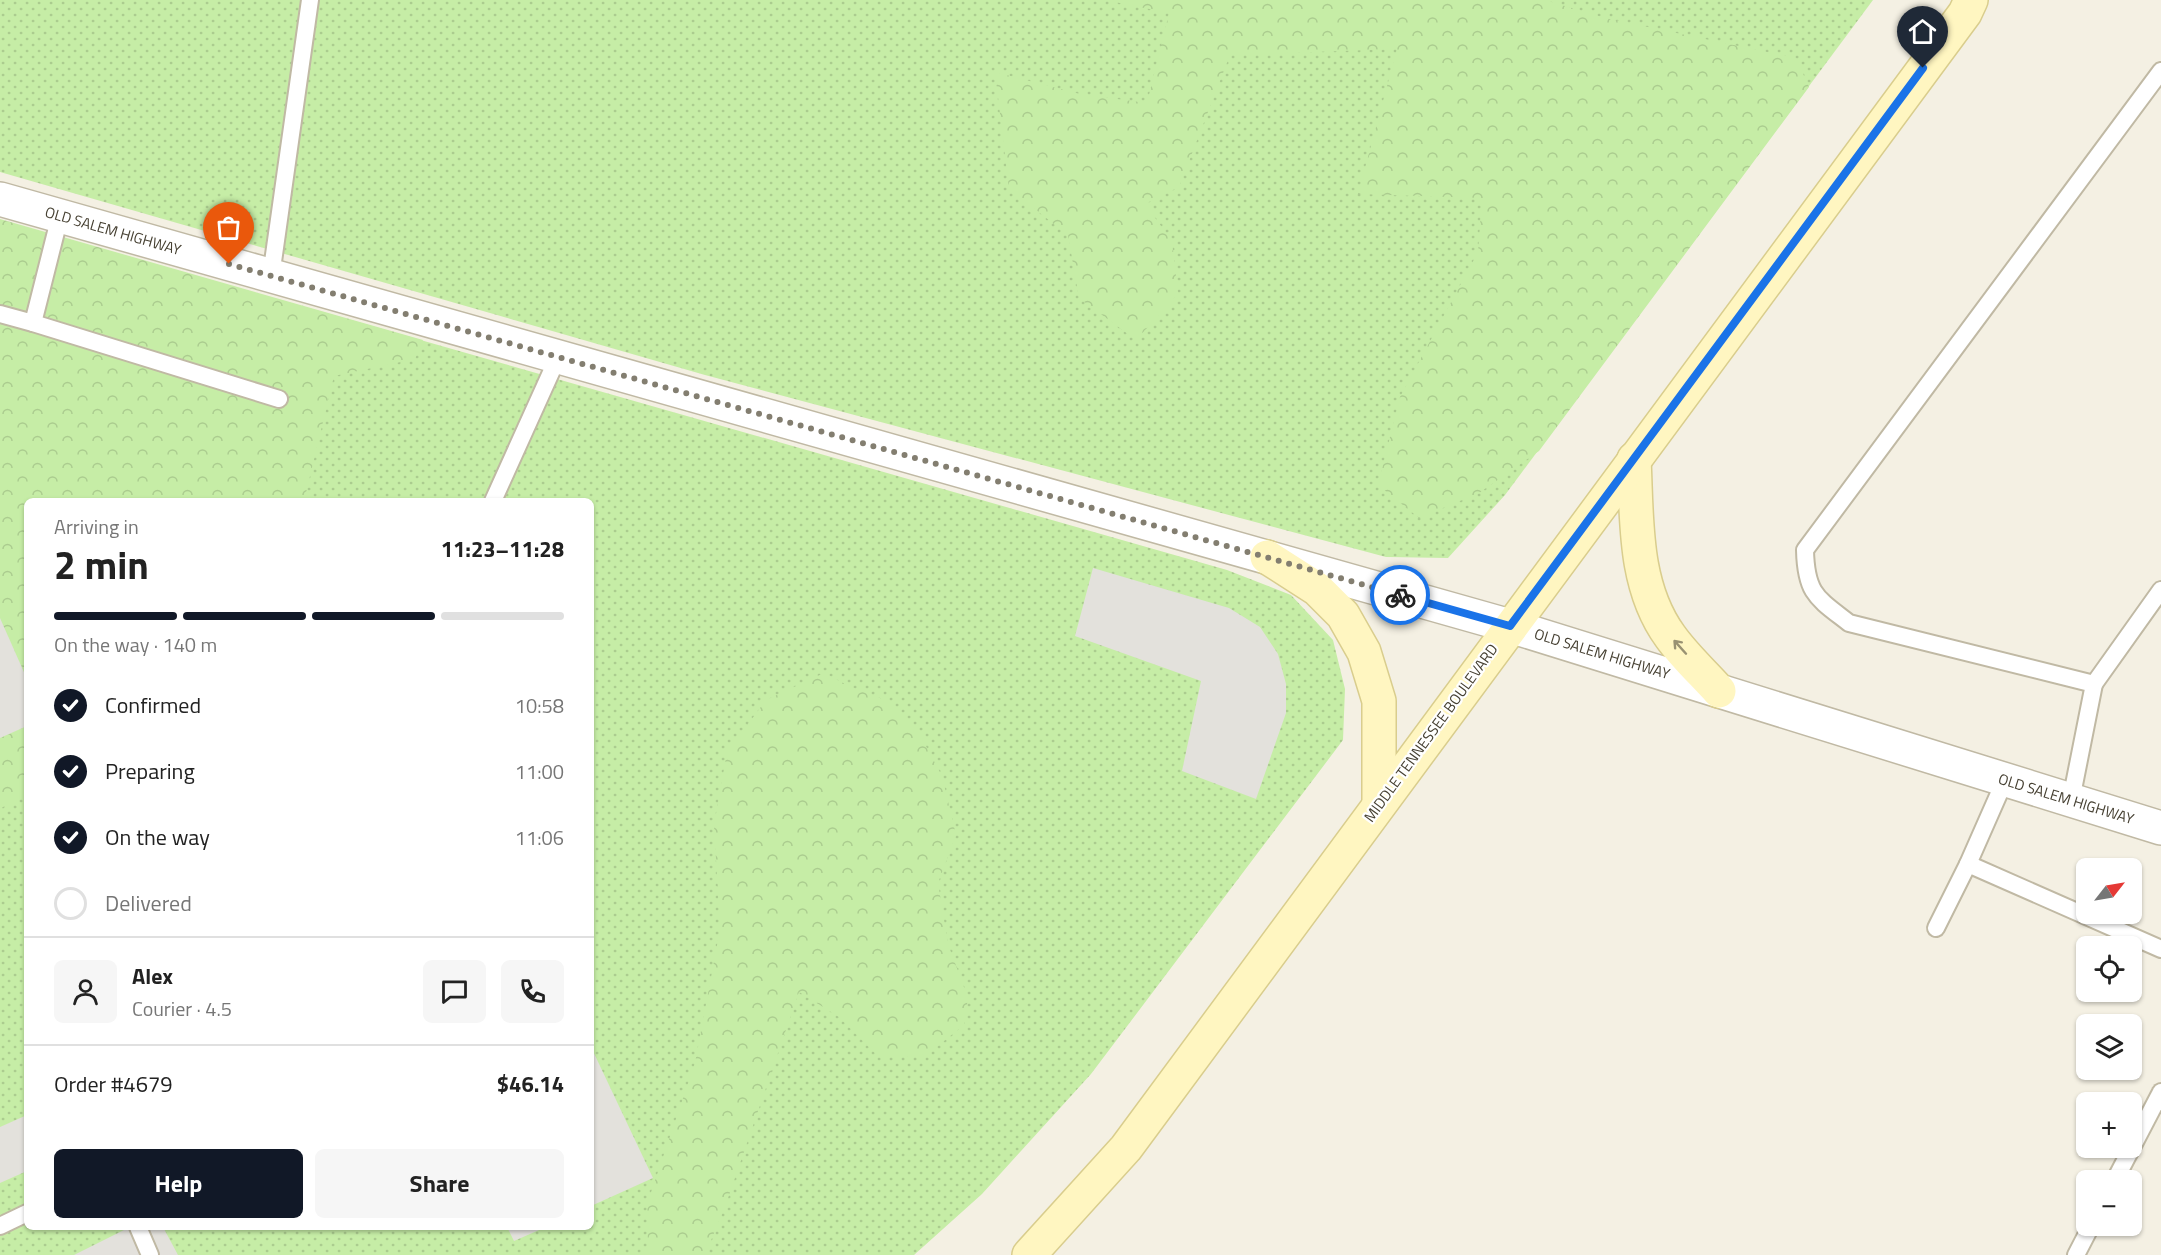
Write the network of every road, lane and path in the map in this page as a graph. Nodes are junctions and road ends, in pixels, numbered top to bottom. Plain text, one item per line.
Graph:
1 (310, 0) edge
2 (1971, 0) edge
3 (2161, 71) edge
4 (0, 199) edge
5 (60, 216) junction
6 (271, 276) junction
7 (0, 314) edge
8 (33, 323) junction
9 (558, 357) junction
10 (279, 399) dead end
11 (1634, 459) junction
12 (494, 498) edge
13 (1267, 557) junction
14 (2161, 590) edge
15 (1510, 626) junction
16 (2094, 684) junction
17 (1719, 691) junction
18 (2005, 780) junction
19 (2071, 800) junction
20 (1379, 804) junction
21 (2161, 828) edge
22 (1968, 864) junction
23 (1936, 928) dead end
24 (2161, 950) edge
25 (2161, 1092) edge
26 (2120, 1170) edge
27 (24, 1214) edge
28 (0, 1226) edge
29 (139, 1230) edge
30 (2086, 1236) edge
31 (150, 1255) edge
32 (1029, 1255) edge
33 (2076, 1255) edge

1 - 6 lane
2 - 11 main road, MIDDLE TENNESSEE BOULEVARD
3 - 16 lane
4 - 5 street, OLD SALEM HIGHWAY
5 - 6 street, OLD SALEM HIGHWAY
5 - 8 lane
6 - 9 street, OLD SALEM HIGHWAY
7 - 8 lane
8 - 10 lane
9 - 12 lane
9 - 13 street, OLD SALEM HIGHWAY
11 - 15 main road, MIDDLE TENNESSEE BOULEVARD
17 -> 11 main road
13 - 15 street, OLD SALEM HIGHWAY
13 - 20 main road
14 - 16 lane
15 - 17 street, OLD SALEM HIGHWAY
15 - 20 main road, MIDDLE TENNESSEE BOULEVARD
16 - 19 lane
17 - 18 street, OLD SALEM HIGHWAY
18 - 19 street, OLD SALEM HIGHWAY
18 - 22 lane
19 - 21 street, OLD SALEM HIGHWAY
20 - 32 main road, MIDDLE TENNESSEE BOULEVARD
22 - 23 lane
22 - 24 lane
25 - 26 lane
27 - 28 lane
29 - 31 lane
30 - 33 lane

